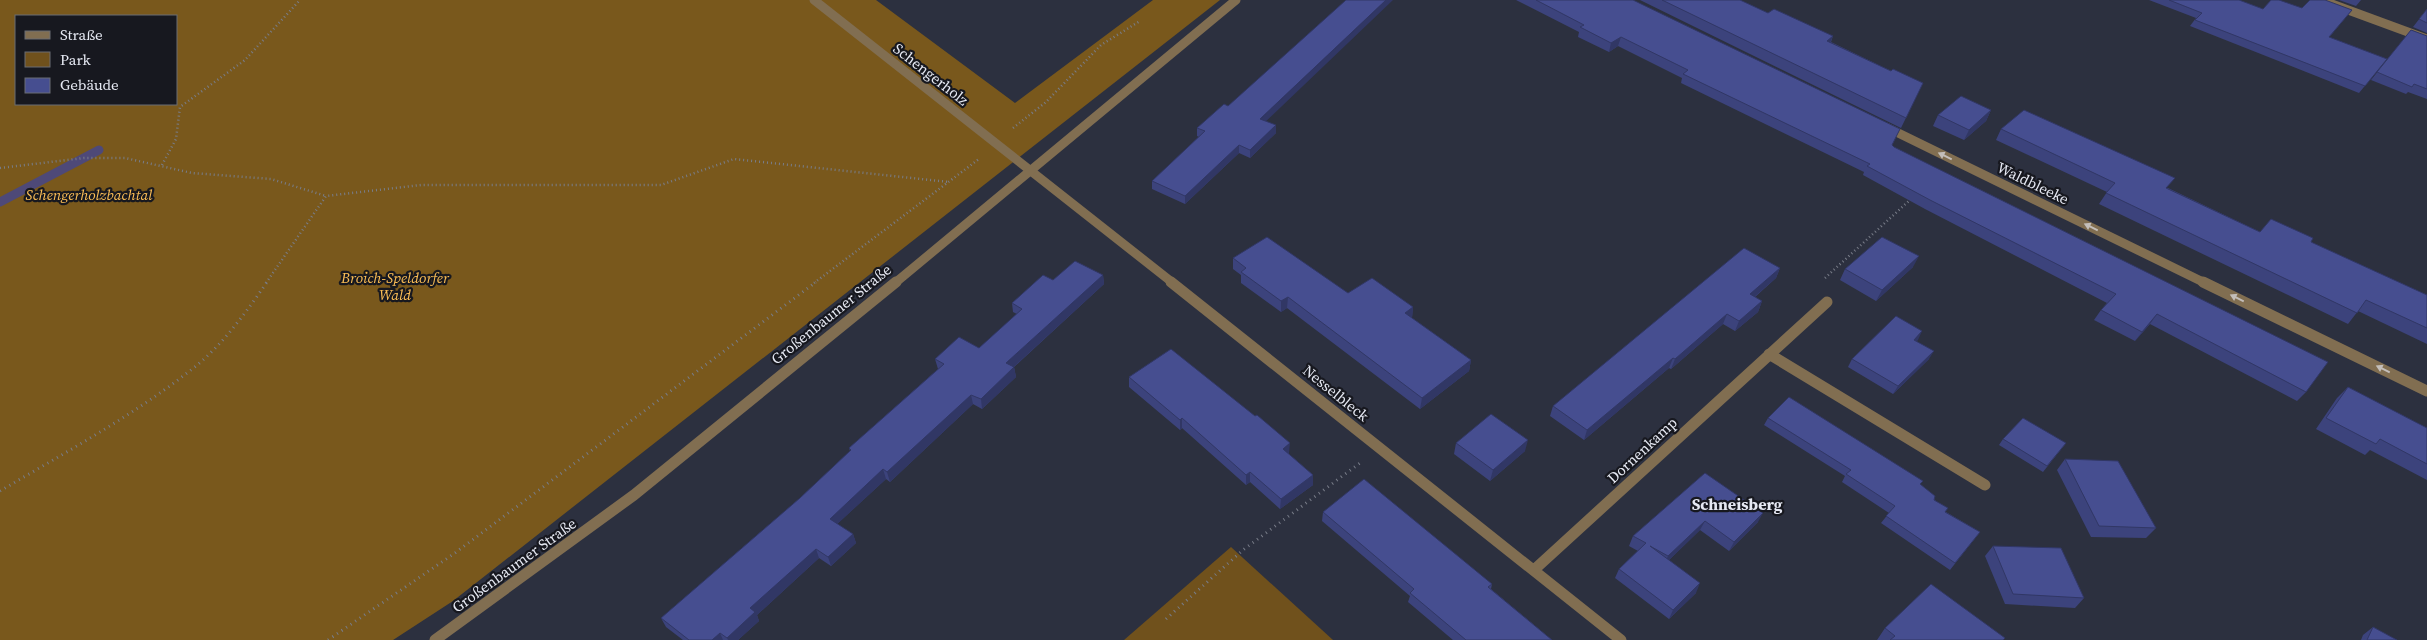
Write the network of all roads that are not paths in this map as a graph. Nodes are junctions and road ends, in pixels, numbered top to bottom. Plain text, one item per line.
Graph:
1 (814, 0) edge
2 (1236, 0) edge
3 (2321, 0) edge
4 (2427, 39) edge
5 (1874, 121) edge
6 (1033, 170) junction
7 (1827, 302) road end
8 (1769, 354) junction
9 (2427, 391) edge
10 (1986, 485) dead end
11 (1536, 569) junction
12 (435, 640) edge
13 (1621, 640) edge

1 - 6 street, Schengerholz
2 - 6 street, Großenbaumer Straße
3 - 4 street
9 -> 5 street, Waldbleeke
6 - 11 street, Nesselbleck
6 - 12 street, Großenbaumer Straße
7 - 8 street, Dornenkamp
8 - 10 street
8 - 11 street, Dornenkamp
11 - 13 street, Nesselbleck

